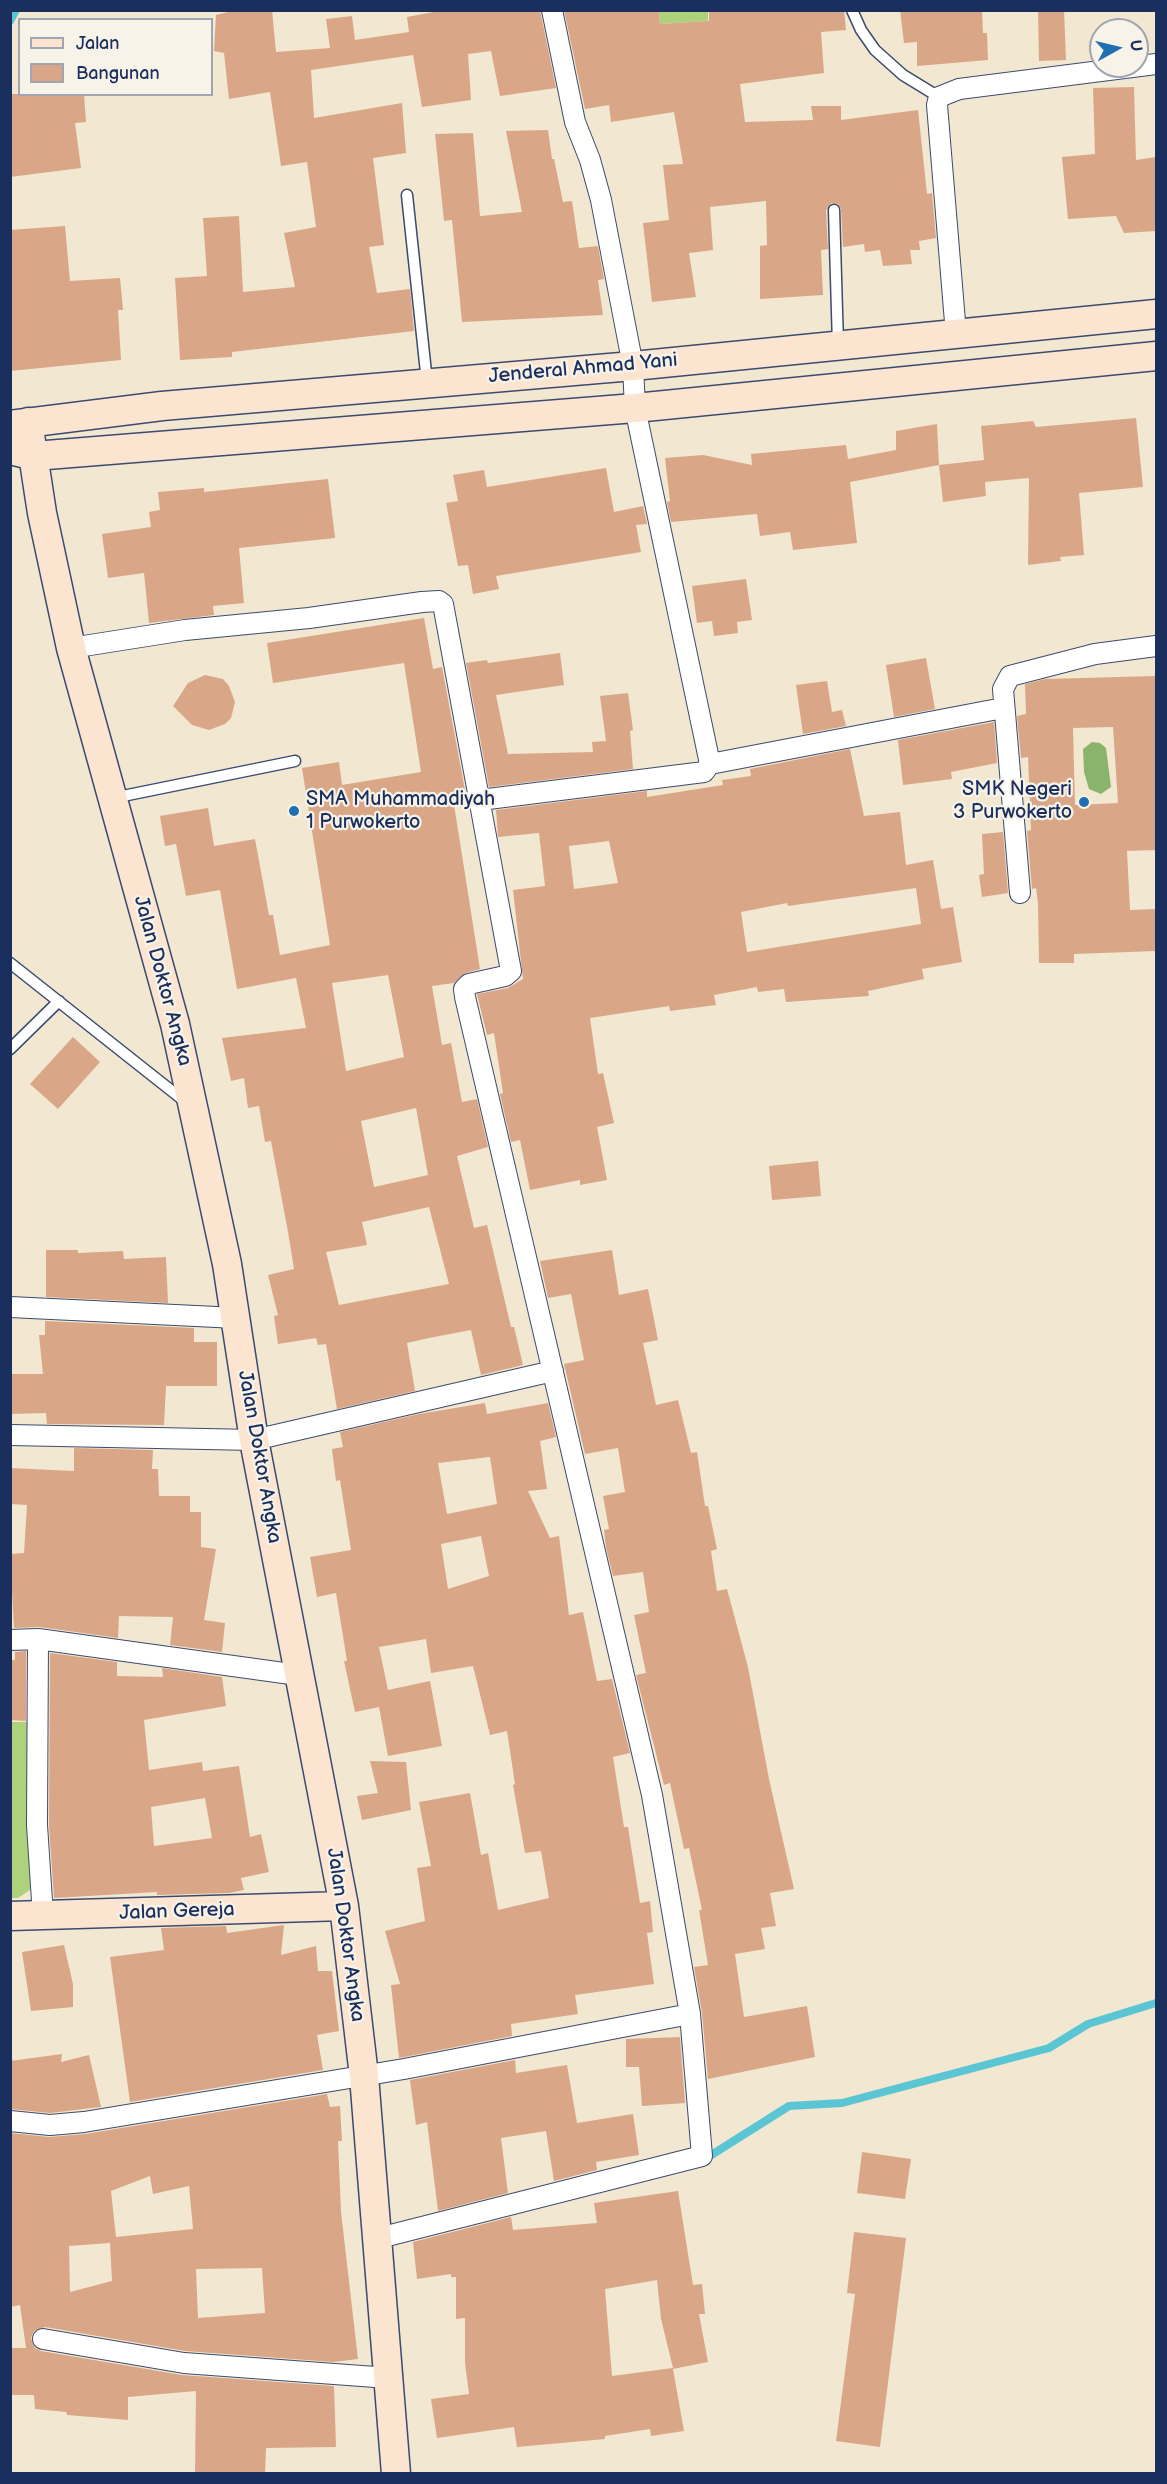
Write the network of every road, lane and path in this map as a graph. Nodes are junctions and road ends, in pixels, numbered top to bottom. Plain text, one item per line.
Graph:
1 (552, 10) edge
2 (852, 10) edge
3 (1156, 64) edge
4 (939, 97) junction
5 (407, 195) dead end
6 (834, 210) dead end
7 (1156, 314) edge
8 (1033, 326) junction
9 (956, 334) junction
10 (838, 346) junction
11 (1156, 356) edge
12 (633, 366) junction
13 (1037, 368) junction
14 (427, 382) junction
15 (635, 408) junction
16 (19, 423) edge
17 (22, 453) edge
18 (1156, 646) edge
19 (71, 648) junction
20 (1003, 708) junction
21 (296, 761) dead end
22 (710, 764) junction
23 (113, 798) junction
24 (480, 800) junction
25 (1020, 893) dead end
26 (10, 963) edge
27 (59, 1001) junction
28 (10, 1049) edge
29 (193, 1108) junction
30 (10, 1307) edge
31 (237, 1318) junction
32 (553, 1371) junction
33 (10, 1435) edge
34 (254, 1440) junction
35 (38, 1639) junction
36 (10, 1640) edge
37 (298, 1675) junction
38 (344, 1906) junction
39 (10, 1916) edge
40 (43, 1916) junction
41 (690, 2014) junction
42 (364, 2076) junction
43 (10, 2121) edge
44 (379, 2238) junction
45 (43, 2339) dead end
46 (389, 2378) junction
47 (396, 2474) edge

1 - 12 street
2 - 4 lane
3 - 4 street
4 - 9 street
5 - 14 lane
6 - 10 lane
7 - 8 street, Jenderal Ahmad Yani
8 - 9 street, Jenderal Ahmad Yani
8 - 13 street
9 - 10 street, Jenderal Ahmad Yani
10 - 12 street, Jenderal Ahmad Yani
11 - 13 street
12 - 14 street, Jenderal Ahmad Yani
12 - 15 street
13 - 15 street
14 - 16 street, Jenderal Ahmad Yani
15 - 17 street
15 - 22 street
16 - 17 street, Jalan Doktor Angka
17 - 19 street, Jalan Doktor Angka
18 - 20 street
19 - 23 street, Jalan Doktor Angka
19 - 24 street
20 - 22 street
20 - 25 street
21 - 23 lane
22 - 24 street
23 - 29 street, Jalan Doktor Angka
24 - 32 street
26 - 27 lane
27 - 28 lane
27 - 29 lane
29 - 31 street, Jalan Doktor Angka
30 - 31 street
31 - 34 street, Jalan Doktor Angka
32 - 34 street
32 - 41 street
33 - 34 street
34 - 37 street, Jalan Doktor Angka
35 - 36 street
35 - 37 street
35 - 40 street
37 - 38 street, Jalan Doktor Angka
38 - 40 street, Jalan Gereja
38 - 42 street, Jalan Doktor Angka
39 - 40 street, Jalan Gereja
41 - 42 street
41 - 44 street
42 - 43 street
42 - 44 street, Jalan Doktor Angka
44 - 46 street, Jalan Doktor Angka
45 - 46 street
46 - 47 street, Jalan Doktor Angka

